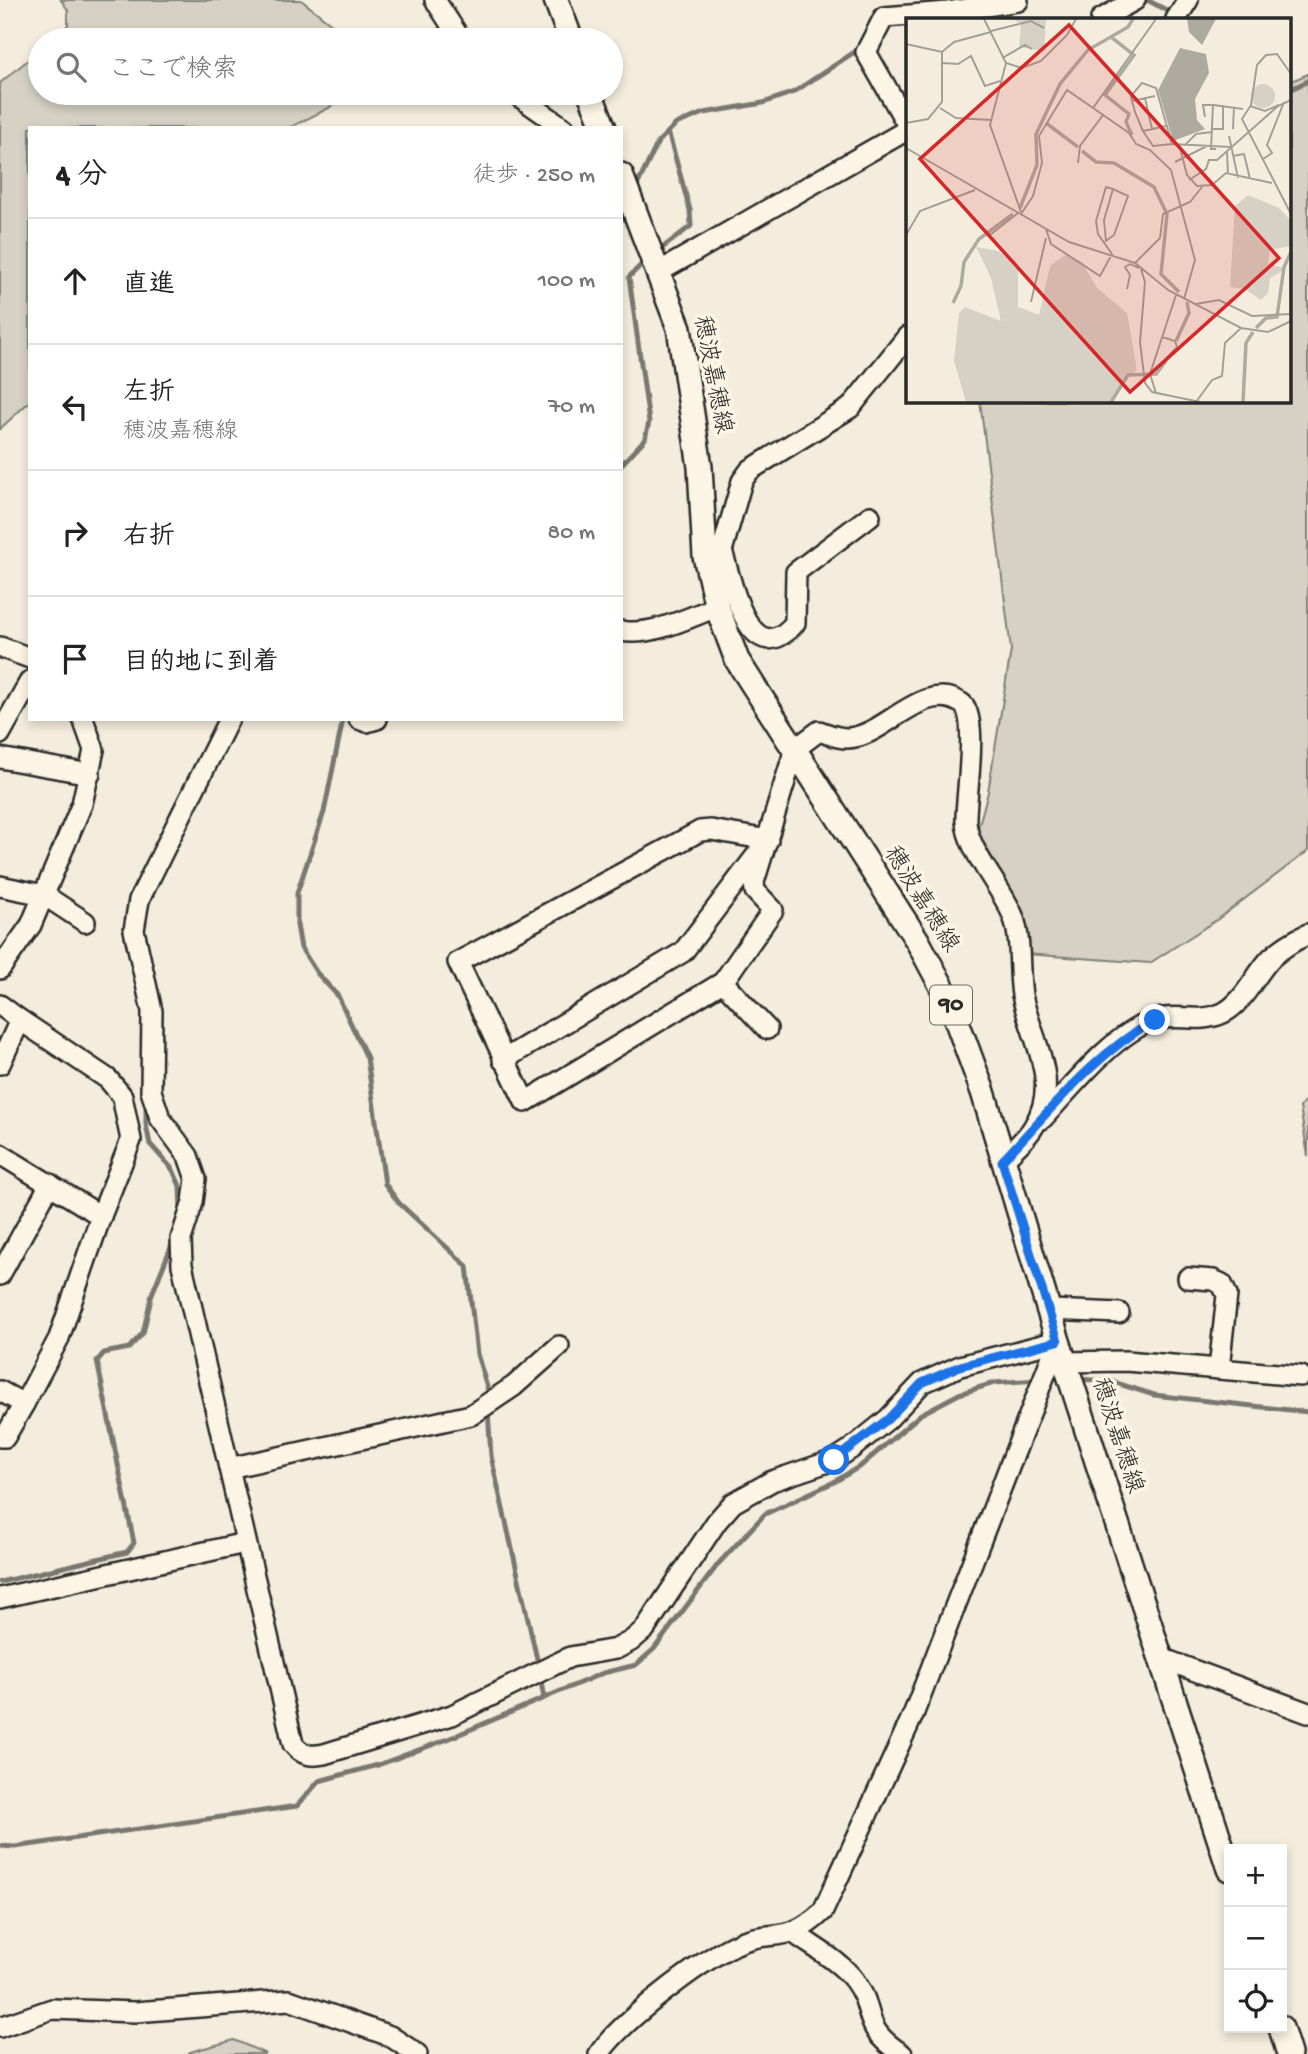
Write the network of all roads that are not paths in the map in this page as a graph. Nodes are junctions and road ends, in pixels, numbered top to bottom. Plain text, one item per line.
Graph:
1 (435, 0) edge
2 (556, 0) edge
3 (1135, 0) edge
4 (1188, 0) edge
5 (1018, 1) edge
6 (908, 7) edge
7 (1103, 18) edge
8 (1177, 18) edge
9 (453, 28) edge
10 (566, 28) edge
11 (531, 105) edge
12 (595, 105) edge
13 (906, 122) edge
14 (561, 126) edge
15 (603, 126) edge
16 (906, 131) edge
17 (623, 186) edge
18 (629, 219) edge
19 (657, 273) junction
20 (906, 338) edge
21 (870, 516) dead end
22 (713, 554) junction
23 (718, 607) junction
24 (623, 631) edge
25 (0, 647) edge
26 (28, 657) edge
27 (28, 685) edge
28 (84, 721) edge
29 (228, 721) edge
30 (0, 734) edge
31 (795, 749) junction
32 (0, 758) edge
33 (90, 774) junction
34 (768, 840) junction
35 (0, 886) edge
36 (44, 895) junction
37 (85, 922) dead end
38 (1308, 934) edge
39 (0, 969) edge
40 (723, 982) junction
41 (0, 1005) edge
42 (20, 1020) junction
43 (767, 1029) dead end
44 (503, 1060) junction
45 (0, 1064) edge
46 (1034, 1128) junction
47 (0, 1154) edge
48 (1002, 1161) junction
49 (50, 1184) junction
50 (101, 1216) junction
51 (0, 1275) edge
52 (1188, 1278) dead end
53 (1051, 1310) junction
54 (1119, 1313) dead end
55 (559, 1346) dead end
56 (1061, 1351) junction
57 (1219, 1369) junction
58 (1301, 1376) dead end
59 (0, 1391) edge
60 (24, 1404) junction
61 (0, 1437) edge
62 (229, 1468) junction
63 (245, 1543) junction
64 (0, 1598) edge
65 (1161, 1658) junction
66 (1308, 1713) edge
67 (1224, 1853) edge
68 (794, 1933) junction
69 (0, 2027) edge
70 (1283, 2033) edge
71 (417, 2054) edge
72 (599, 2054) edge
73 (902, 2054) edge
74 (1289, 2054) edge

1 - 9 street
2 - 10 main road
3 - 7 street
4 - 8 street
5 - 6 street
6 - 13 street
11 - 14 street
12 - 15 main road
16 - 19 street
17 - 18 main road, 穂波嘉穂線 / 90
18 - 19 main road, 穂波嘉穂線 / 90
19 - 22 main road, 穂波嘉穂線 / 90
20 - 22 street
21 - 22 street
22 - 23 main road, 穂波嘉穂線 / 90
23 - 24 street
23 - 31 main road, 穂波嘉穂線 / 90
25 - 26 street
27 - 30 street
28 - 33 street
29 - 62 street
31 - 34 street
31 - 46 street
31 - 48 main road, 穂波嘉穂線 / 90
32 - 33 street
33 - 36 street
34 - 40 street
34 - 44 street
34 - 44 street
35 - 36 street
36 - 37 street
36 - 39 street
38 - 46 street
40 - 43 street
40 - 44 street
41 - 42 street
42 - 45 street
42 - 50 street
46 - 48 street
47 - 49 street
48 - 53 main road, 穂波嘉穂線 / 90
49 - 50 street
49 - 51 street
50 - 60 street
52 - 57 street
53 - 54 street
53 - 56 main road, 穂波嘉穂線 / 90
55 - 62 street
56 - 57 street
56 - 63 street
56 - 65 main road, 穂波嘉穂線 / 90
56 - 68 street
57 - 58 street
59 - 60 street
60 - 61 street
62 - 63 street
63 - 64 street
65 - 66 street
65 - 67 main road, 穂波嘉穂線 / 90
68 - 72 street
68 - 73 street
69 - 71 street
70 - 74 main road

